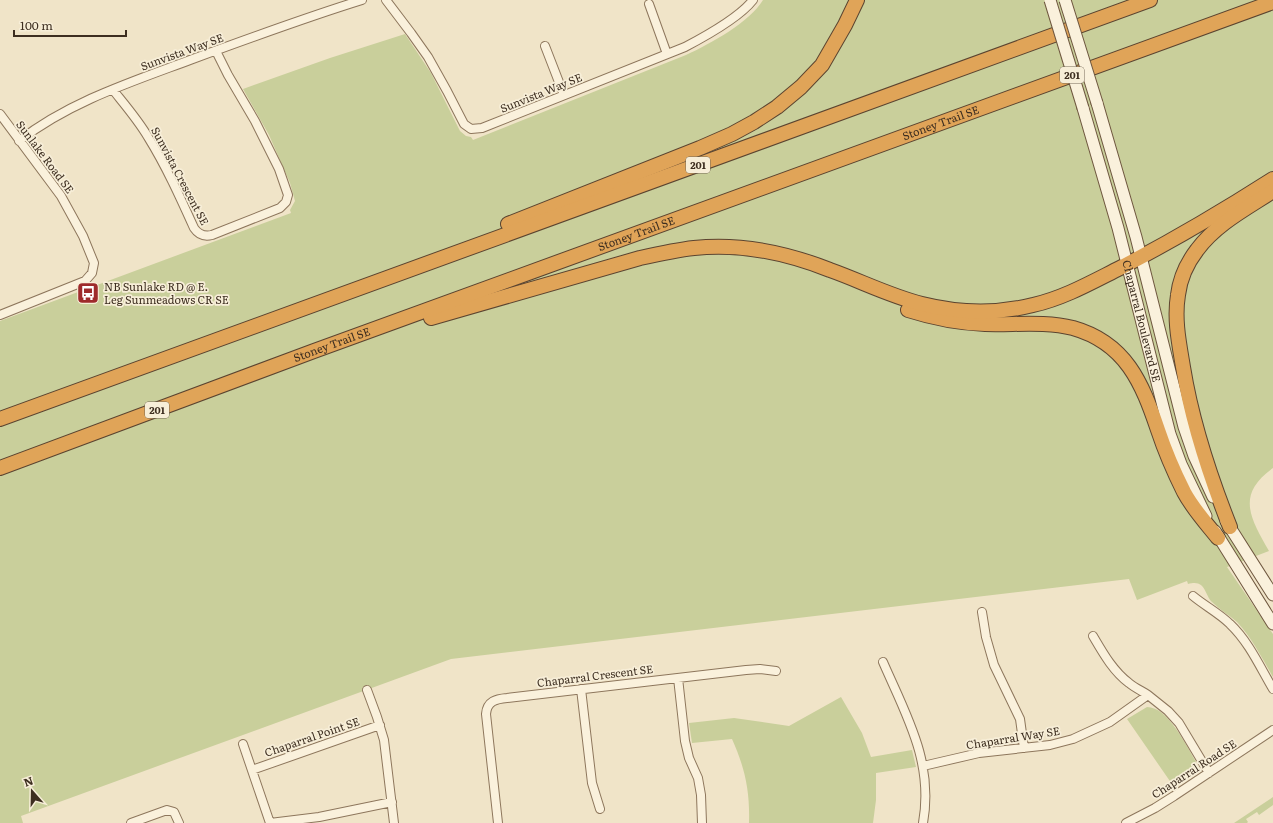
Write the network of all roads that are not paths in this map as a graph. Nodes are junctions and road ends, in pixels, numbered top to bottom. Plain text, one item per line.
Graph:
1 (362, 0) edge
2 (386, 0) edge
3 (753, 0) edge
4 (857, 0) edge
5 (864, 0) edge
6 (1050, 0) edge
7 (1065, 0) edge
8 (1150, 0) edge
9 (1273, 2) edge
10 (648, 4) dead end
11 (546, 46) dead end
12 (216, 51) junction
13 (667, 54) junction
14 (822, 65) junction
15 (113, 90) junction
16 (564, 95) junction
17 (0, 114) edge
18 (19, 141) junction
19 (1273, 179) edge
20 (1273, 191) edge
21 (791, 257) junction
22 (1141, 257) junction
23 (1128, 264) junction
24 (1, 313) edge
25 (246, 330) junction
26 (314, 351) junction
27 (0, 419) edge
28 (0, 468) edge
29 (1230, 527) junction
30 (1218, 538) junction
31 (1273, 595) edge
32 (1193, 596) dead end
33 (982, 612) dead end
34 (1273, 624) edge
35 (1093, 636) dead end
36 (883, 662) dead end
37 (776, 671) dead end
38 (678, 678) junction
39 (581, 689) junction
40 (1273, 689) edge
41 (366, 690) dead end
42 (1148, 695) junction
43 (380, 725) junction
44 (1273, 730) edge
45 (243, 744) dead end
46 (1024, 748) junction
47 (923, 766) junction
48 (252, 770) junction
49 (1209, 773) junction
50 (392, 802) junction
51 (600, 809) dead end
52 (1138, 821) edge
53 (131, 823) edge
54 (179, 823) edge
55 (270, 823) edge
56 (394, 823) edge
57 (498, 823) edge
58 (702, 823) edge
59 (923, 823) edge
60 (1126, 823) edge

1 - 12 street, Sunvista Way SE
2 - 16 street, Sunvista Way SE
3 - 13 street, Sunvista Way SE
4 - 14 highway
5 - 14 highway
6 - 23 main road, Chaparral Boulevard SE, bridge
7 - 22 main road, Chaparral Boulevard SE, bridge
8 - 25 highway, 201
9 - 26 highway, Stoney Trail SE / 201
10 - 13 street
11 - 16 street
12 - 15 street, Sunvista Way SE
12 - 15 street, Sunvista Crescent SE
13 - 16 street, Sunvista Way SE
14 - 25 highway
15 - 18 street, Sunvista Way SE
17 - 18 street, Sunlake Road SE
18 - 24 street, Sunlake Road SE
19 - 22 highway
20 - 29 highway
21 - 23 highway
21 - 26 highway
21 - 30 highway
22 - 23 highway
22 - 29 main road, Chaparral Boulevard SE
23 - 30 main road, Chaparral Boulevard SE
25 - 27 highway, 201
26 - 28 highway, Stoney Trail SE / 201
29 - 31 main road, Chaparral Boulevard SE
30 - 34 main road, Chaparral Boulevard SE
32 - 40 street
33 - 46 street
35 - 42 street
36 - 47 street
37 - 38 street, Chaparral Crescent SE
38 - 39 street, Chaparral Crescent SE
38 - 58 street
39 - 51 street
39 - 57 street, Chaparral Crescent SE
41 - 43 street
42 - 46 street, Chaparral Way SE
42 - 49 street
43 - 48 street, Chaparral Point SE
43 - 50 street
44 - 49 street, Chaparral Road SE
45 - 48 street
46 - 47 street, Chaparral Way SE
47 - 59 street
48 - 55 street
49 - 52 street, Chaparral Road SE
50 - 55 street
50 - 56 street
52 - 60 street, Chaparral Road SE
53 - 54 street

